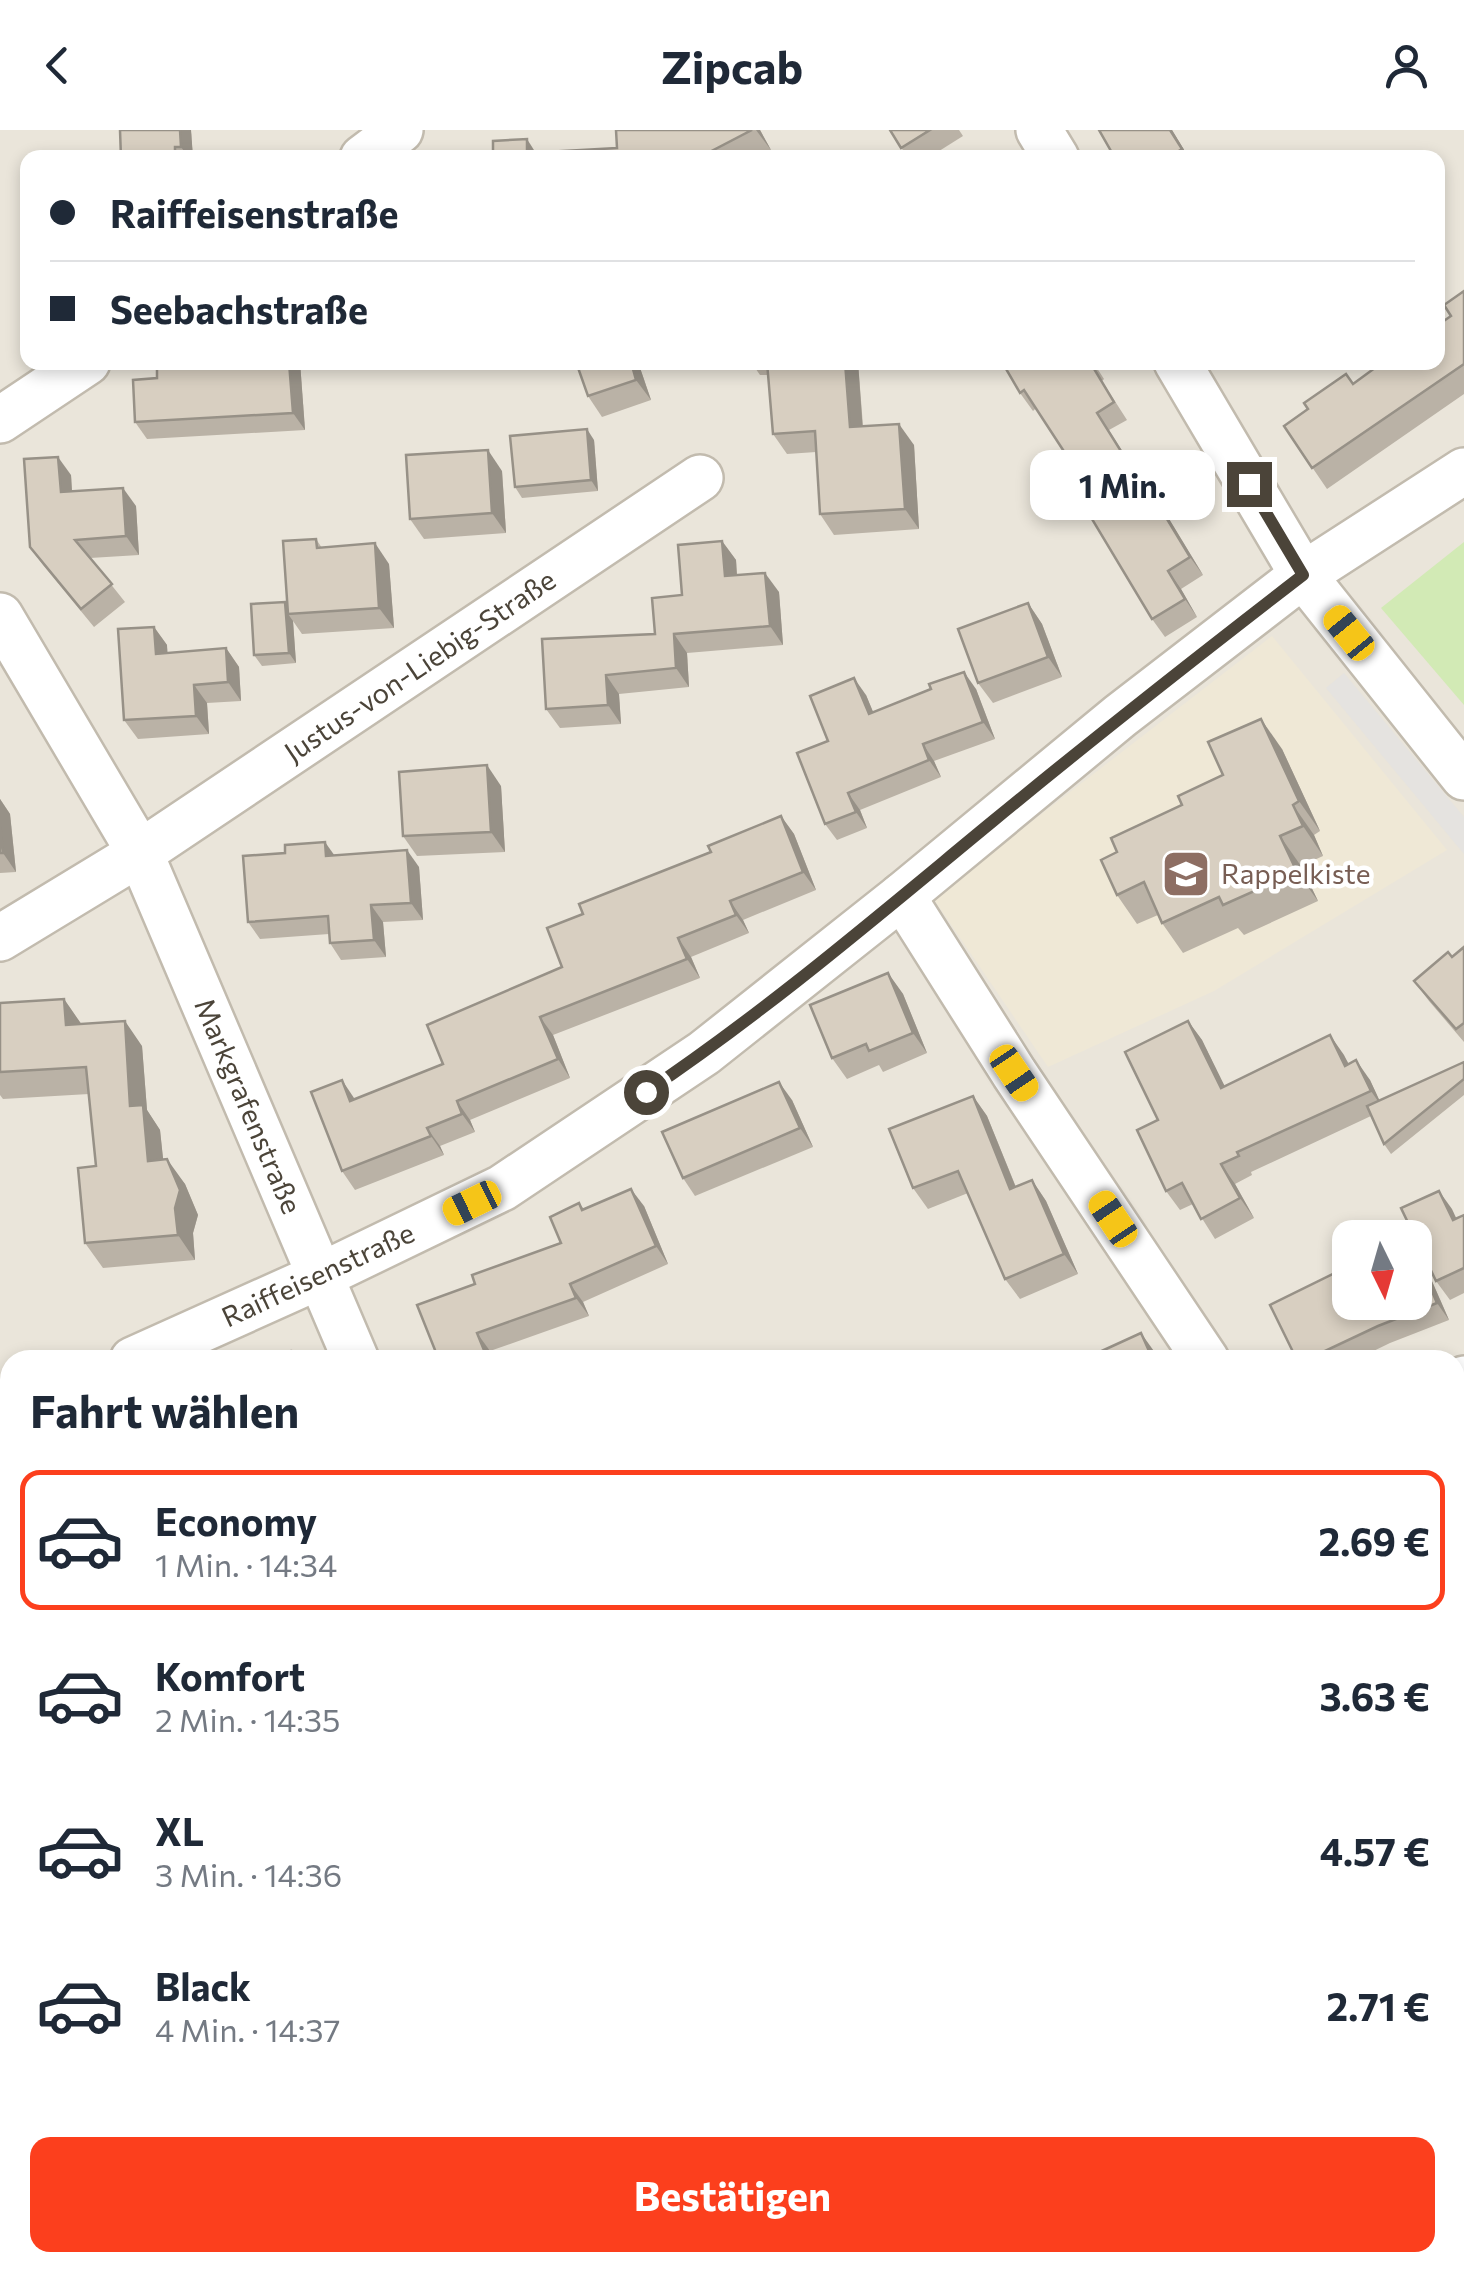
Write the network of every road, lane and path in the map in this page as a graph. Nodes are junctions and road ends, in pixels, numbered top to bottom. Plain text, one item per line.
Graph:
1 (400, 130) edge
2 (374, 150) edge
3 (75, 370) edge
4 (1182, 370) edge
5 (0, 420) edge
6 (1464, 471) edge
7 (700, 478) dead end
8 (1303, 575) junction
9 (0, 616) edge
10 (1464, 777) edge
11 (140, 853) junction
12 (902, 896) junction
13 (0, 938) edge
14 (320, 1276) junction
15 (155, 1350) edge
16 (352, 1350) edge
17 (1199, 1350) edge

1 - 2 street
3 - 5 street
4 - 8 street
6 - 8 street, Raiffeisenstraße
7 - 11 street, Justus-von-Liebig-Straße
8 - 10 street
8 - 12 street, Raiffeisenstraße
9 - 11 street, Markgrafenstraße
11 - 13 street
11 - 14 street, Markgrafenstraße
12 - 14 street, Raiffeisenstraße
12 - 17 street
14 - 15 street, Raiffeisenstraße
14 - 16 street, Markgrafenstraße

